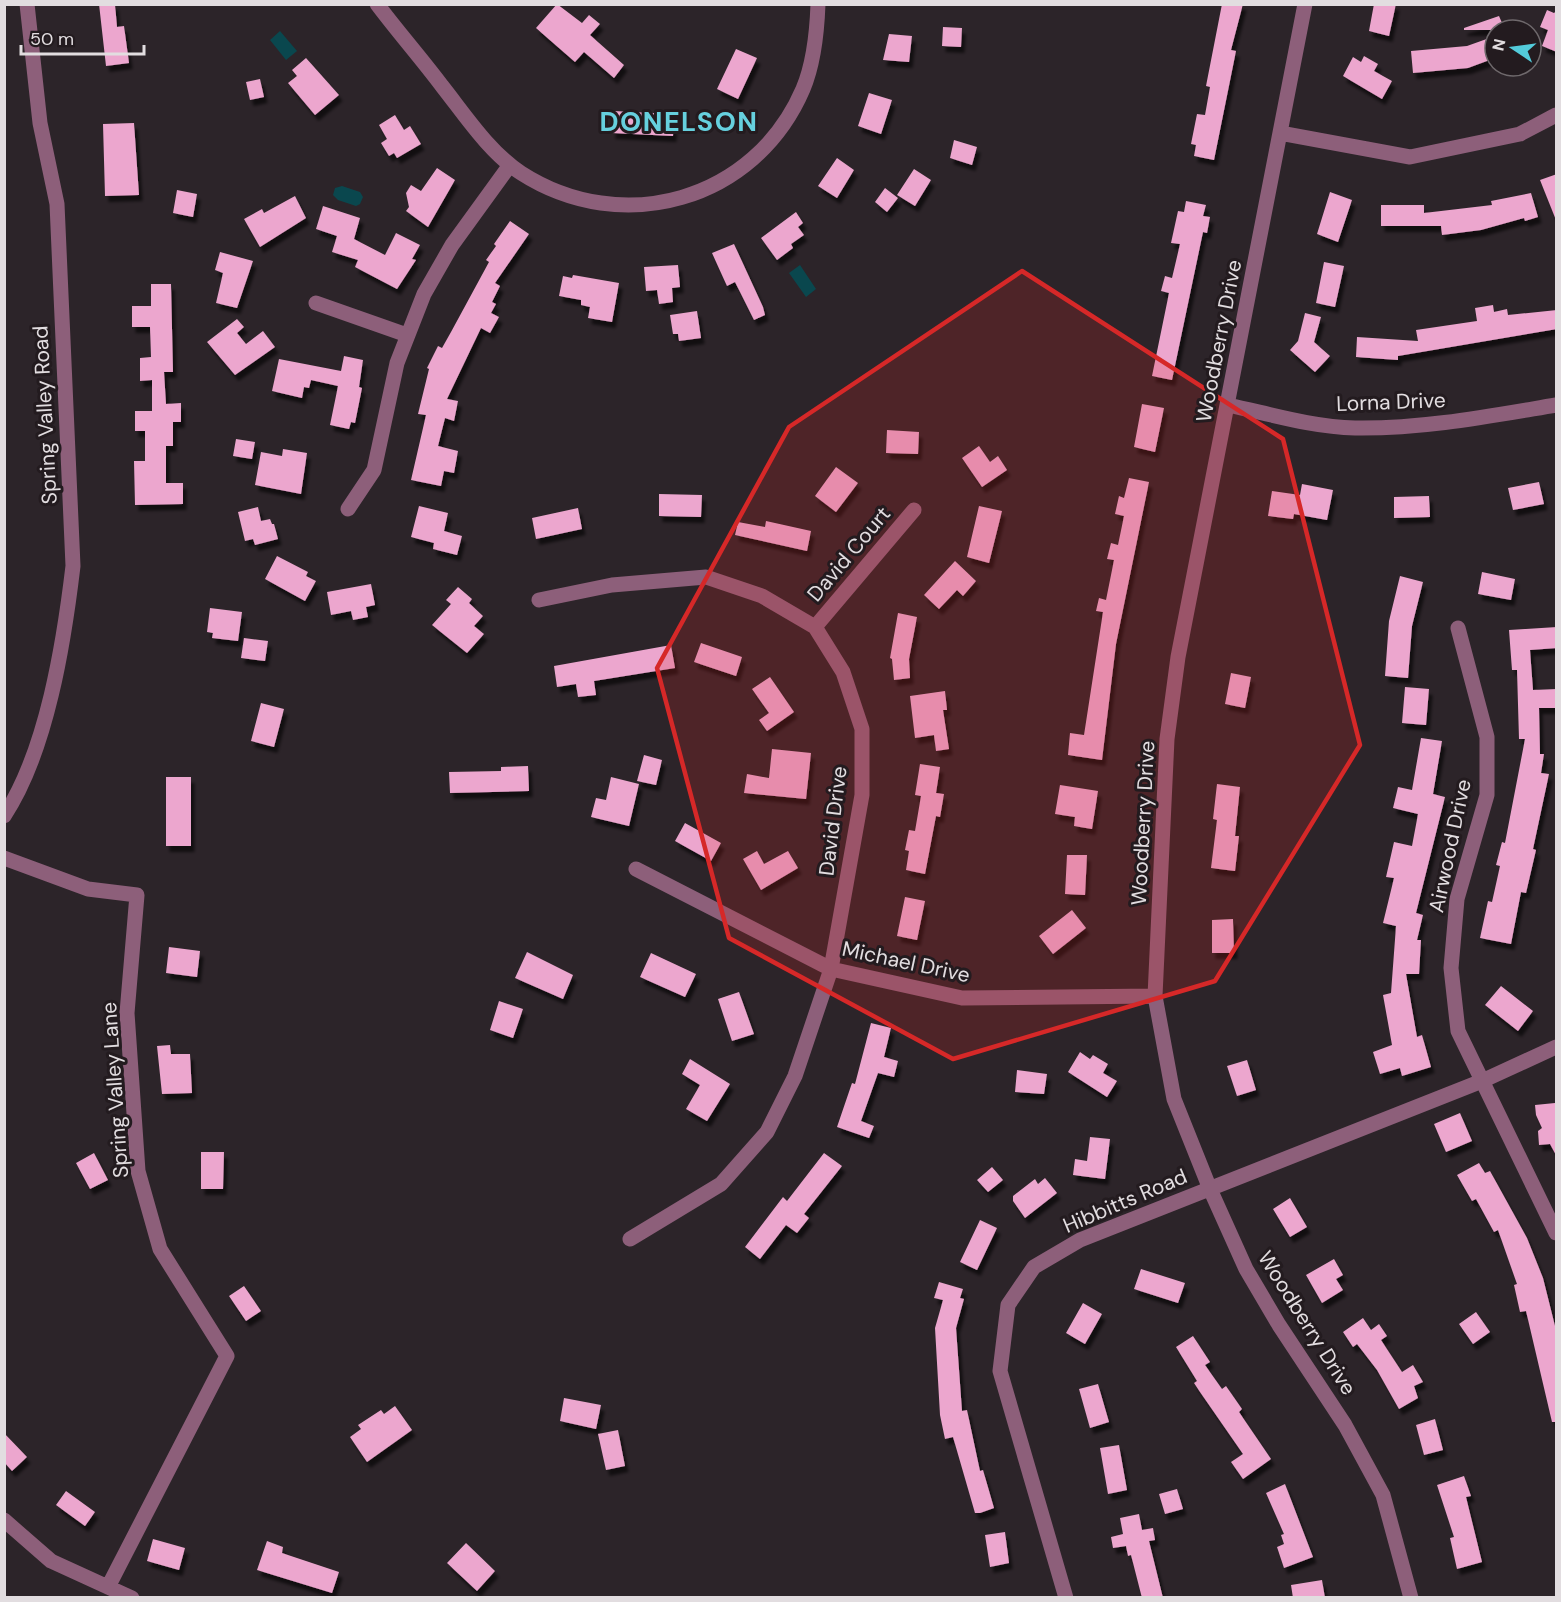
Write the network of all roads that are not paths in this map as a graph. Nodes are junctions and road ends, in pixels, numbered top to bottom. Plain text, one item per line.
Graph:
1 (27, 4) edge
2 (376, 4) edge
3 (818, 4) edge
4 (1305, 4) edge
5 (1557, 115) edge
6 (1280, 133) junction
7 (510, 165) junction
8 (316, 303) dead end
9 (407, 335) junction
10 (1228, 405) junction
11 (1557, 405) edge
12 (348, 509) dead end
13 (914, 510) dead end
14 (539, 600) dead end
15 (815, 627) junction
16 (1458, 628) dead end
17 (4, 816) edge
18 (4, 858) edge
19 (636, 869) dead end
20 (831, 969) junction
21 (1155, 996) junction
22 (1557, 1047) edge
23 (1482, 1081) junction
24 (1210, 1189) junction
25 (1557, 1233) edge
26 (630, 1239) dead end
27 (4, 1521) edge
28 (108, 1587) junction
29 (132, 1598) edge
30 (1066, 1598) edge
31 (1410, 1598) edge

1 - 17 street, Spring Valley Road
2 - 7 street
3 - 7 street
4 - 6 street, Woodberry Drive
5 - 6 street
6 - 10 street, Woodberry Drive
7 - 9 street
8 - 9 street
9 - 12 street
10 - 11 street, Lorna Drive
10 - 21 street, Woodberry Drive
13 - 15 street, David Court
14 - 15 street, David Drive
15 - 20 street, David Drive
16 - 23 street, Airwood Drive
18 - 28 street, Spring Valley Lane
19 - 20 street, Michael Drive
20 - 21 street, Michael Drive
20 - 26 street, David Drive
21 - 24 street, Woodberry Drive
22 - 23 street, Hibbitts Road
23 - 24 street, Hibbitts Road
23 - 25 street, Airwood Drive
24 - 30 street, Hibbitts Road
24 - 31 street, Woodberry Drive
27 - 28 street
28 - 29 street

